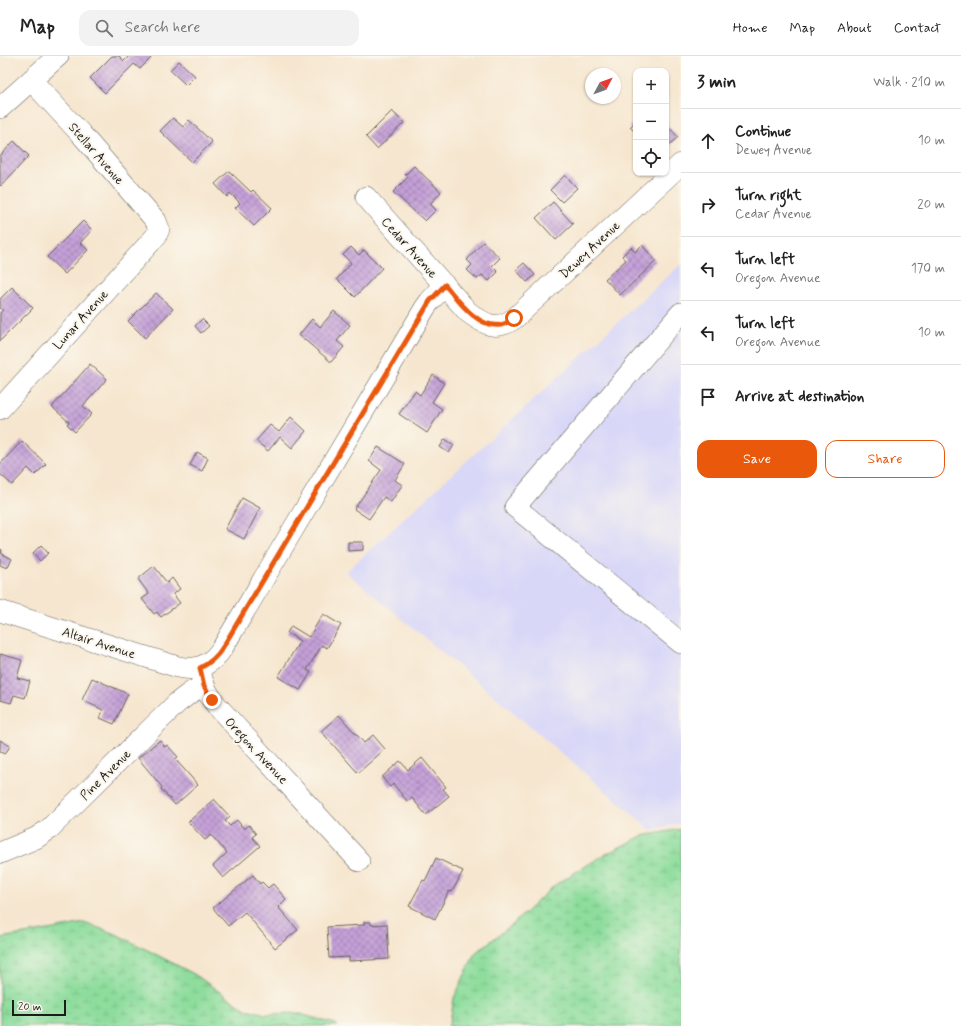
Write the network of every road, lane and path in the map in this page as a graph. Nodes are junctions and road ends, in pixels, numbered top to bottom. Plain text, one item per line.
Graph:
1 (58, 56) edge
2 (31, 80) junction
3 (0, 108) edge
4 (681, 164) edge
5 (366, 197) dead end
6 (159, 228) joint
7 (445, 285) junction
8 (681, 313) edge
9 (492, 325) joint
10 (0, 409) edge
11 (0, 611) edge
12 (681, 643) edge
13 (202, 676) junction
14 (0, 853) edge
15 (359, 861) dead end

1 - 2 street
2 - 3 street
2 - 6 street, Stellar Avenue
4 - 9 street, Dewey Avenue
5 - 7 street, Cedar Avenue
6 - 10 street, Lunar Avenue
7 - 9 street, Cedar Avenue
7 - 13 street
8 - 12 street
11 - 13 street, Altair Avenue
13 - 14 street, Pine Avenue
13 - 15 street, Oregon Avenue

